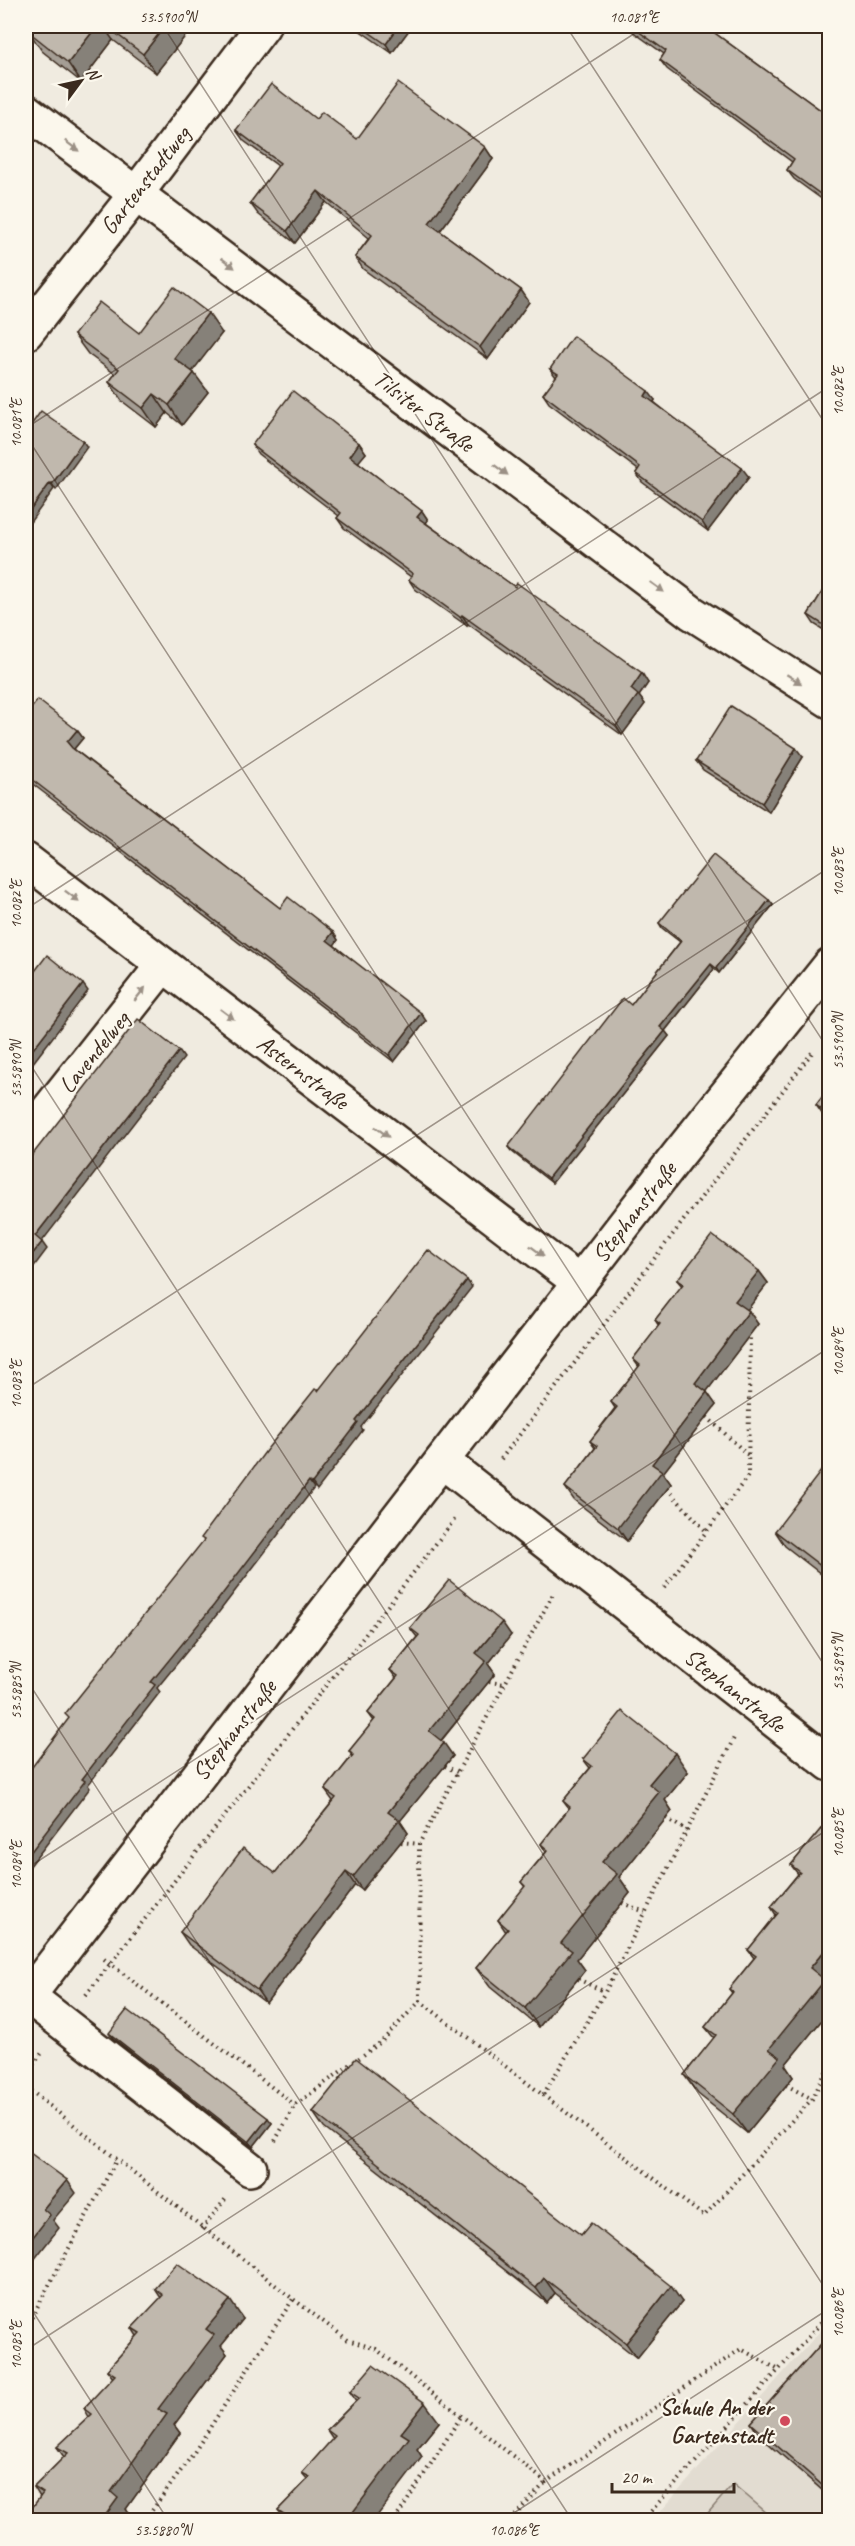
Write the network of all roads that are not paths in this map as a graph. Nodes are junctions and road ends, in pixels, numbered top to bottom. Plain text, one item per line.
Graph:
1 (262, 26) edge
2 (26, 111) edge
3 (136, 194) junction
4 (26, 333) edge
5 (830, 701) edge
6 (26, 860) edge
7 (163, 965) junction
8 (830, 965) edge
9 (26, 1138) edge
10 (580, 1283) junction
11 (442, 1461) junction
12 (830, 1764) edge
13 (27, 1997) edge
14 (250, 2169) road end

1 - 3 street, Gartenstadtweg
2 -> 3 street, Tilsiter Straße
3 - 4 street, Gartenstadtweg
3 -> 5 street, Tilsiter Straße
6 -> 7 street, Asternstraße
9 -> 7 street, Lavendelweg
7 -> 10 street, Asternstraße
8 - 10 street, Stephanstraße
10 - 11 street, Stephanstraße
11 - 12 street, Stephanstraße
11 - 13 street, Stephanstraße
13 - 14 street

